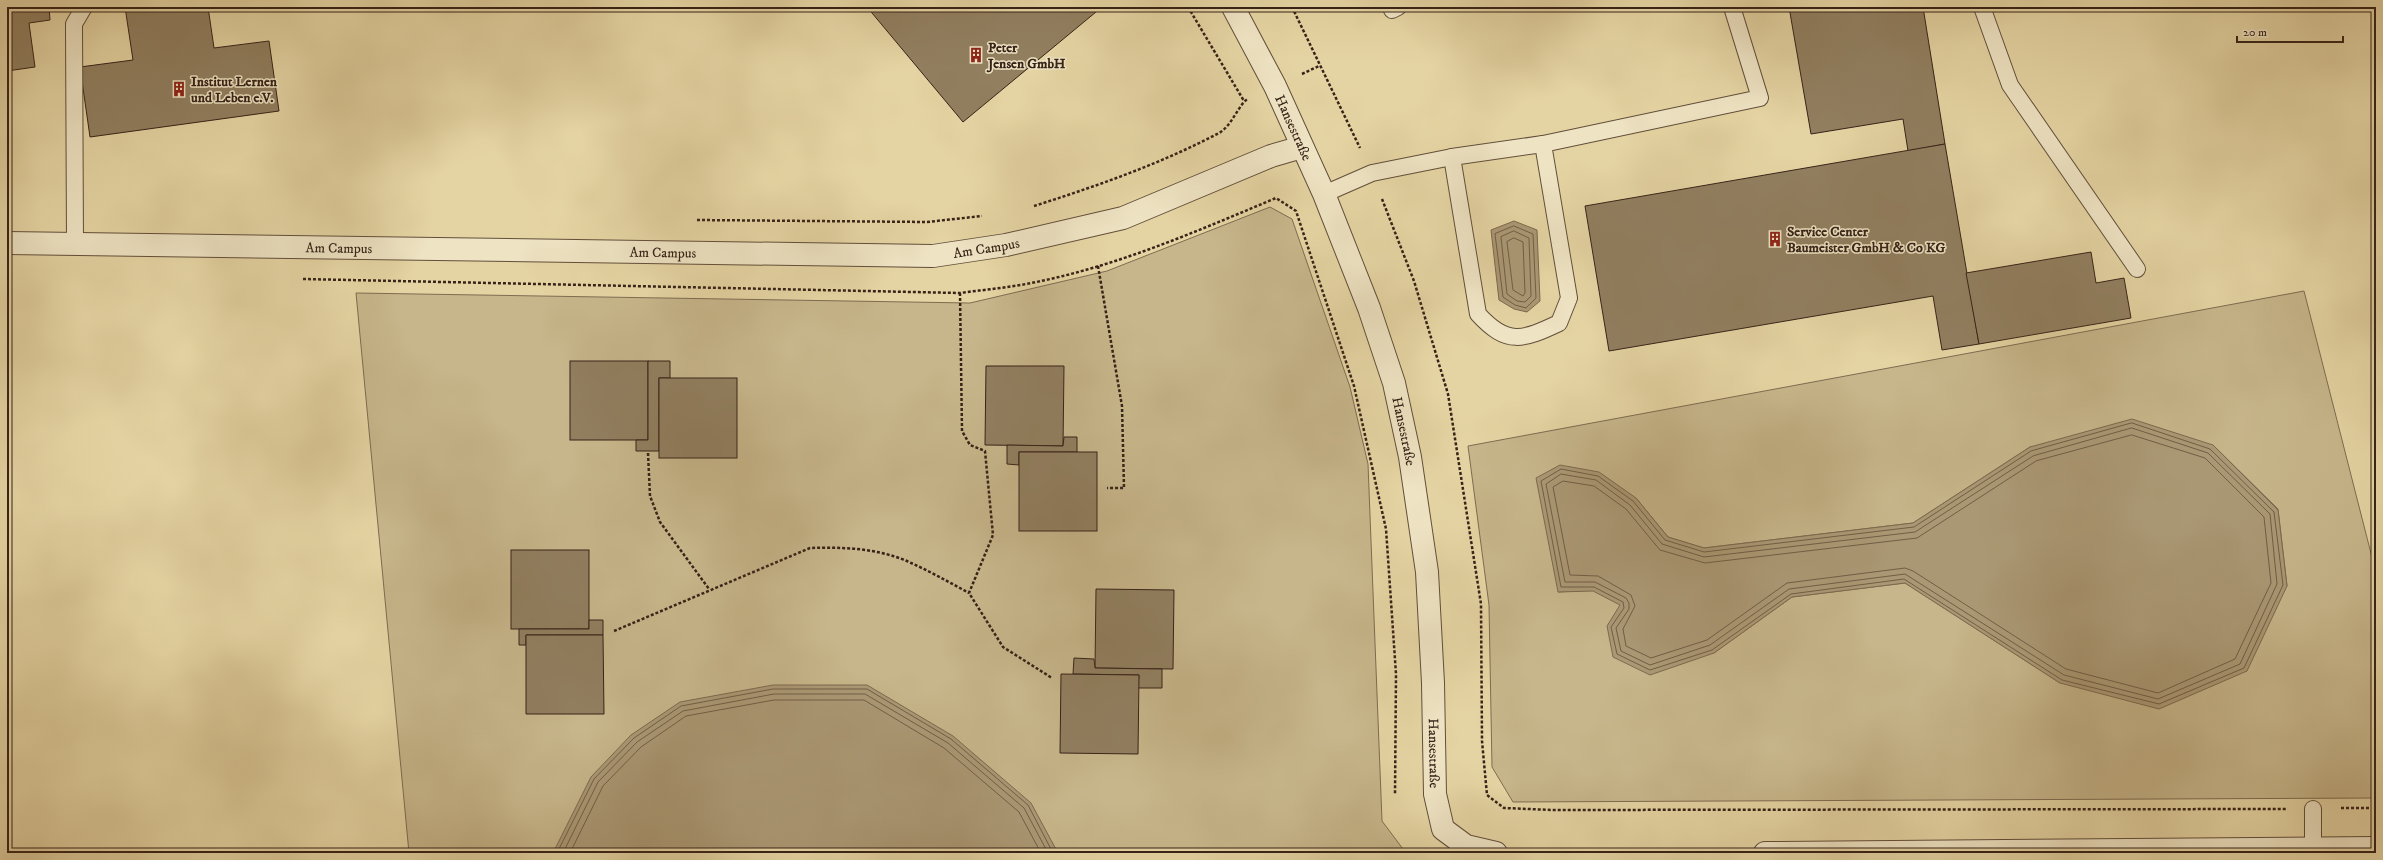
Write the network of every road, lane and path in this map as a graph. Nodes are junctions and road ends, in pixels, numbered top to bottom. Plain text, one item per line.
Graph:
1 (84, 7) edge
2 (1188, 7) edge
3 (1233, 7) edge
4 (1390, 7) edge
5 (1398, 7) edge
6 (1732, 7) edge
7 (1982, 7) edge
8 (1319, 66) dead end
9 (1275, 86) junction
10 (1244, 100) junction
11 (1544, 144) junction
12 (1302, 147) junction
13 (1452, 157) junction
14 (1324, 194) junction
15 (1033, 206) dead end
16 (988, 215) dead end
17 (690, 220) dead end
18 (7, 244) edge
19 (76, 245) junction
20 (1098, 266) junction
21 (2137, 269) dead end
22 (300, 279) dead end
23 (960, 293) junction
24 (648, 453) dead end
25 (1106, 488) dead end
26 (709, 589) junction
27 (969, 593) junction
28 (614, 630) dead end
29 (1052, 678) dead end
30 (1487, 795) dead end
31 (1395, 796) dead end
32 (2376, 808) edge
33 (2313, 809) junction
34 (2313, 848) junction
35 (2376, 848) edge
36 (1496, 853) edge
37 (1765, 853) edge

1 - 19 lane
2 - 10 path
3 - 9 street, Hansestraße
4 - 5 lane
6 - 11 lane
7 - 21 lane
8 - 9 path
9 - 10 path
9 - 12 street, Hansestraße
10 - 15 path
11 - 13 lane
11 - 13 lane
12 - 14 street, Hansestraße
12 - 19 street, Am Campus
13 - 14 lane
14 - 36 street, Hansestraße
16 - 17 path
18 - 19 street, Am Campus
20 - 23 path
20 - 25 path
20 - 31 path
22 - 23 path
23 - 27 path
24 - 26 path
26 - 27 path
26 - 28 path
27 - 29 path
30 - 33 path
32 - 33 path
33 - 34 lane
34 - 35 street
34 - 37 street

